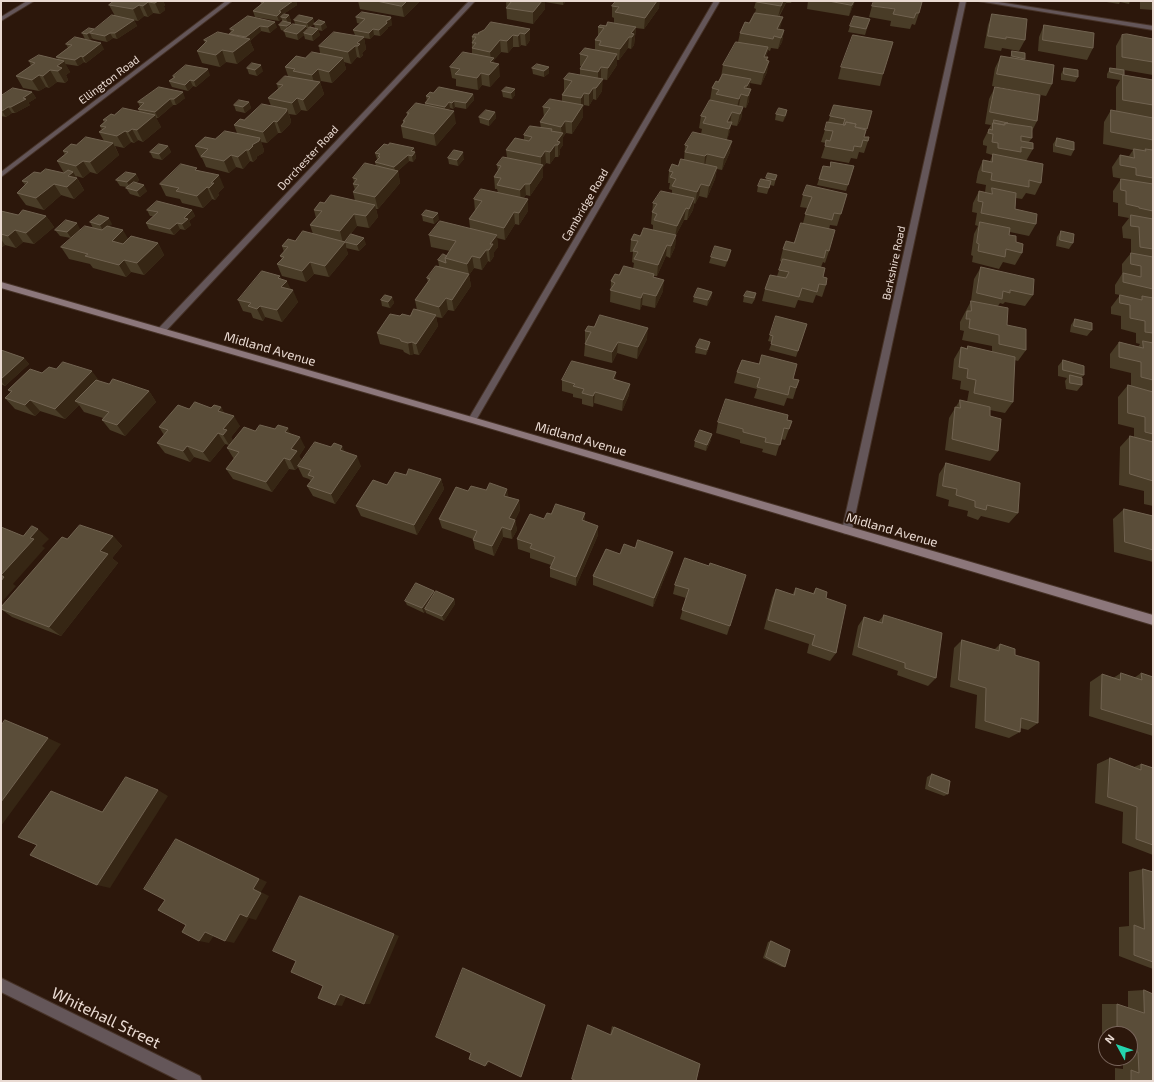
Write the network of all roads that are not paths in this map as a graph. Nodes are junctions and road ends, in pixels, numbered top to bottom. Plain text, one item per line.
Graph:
1 (31, 1) edge
2 (230, 1) edge
3 (472, 1) edge
4 (717, 1) edge
5 (963, 1) edge
6 (981, 1) edge
7 (1, 19) edge
8 (1153, 28) edge
9 (1, 175) edge
10 (1, 285) edge
11 (161, 331) junction
12 (472, 420) junction
13 (847, 530) junction
14 (1153, 620) edge
15 (1, 985) edge
16 (195, 1081) edge

1 - 7 street
2 - 9 street, Ellington Road
3 - 11 street, Dorchester Road
4 - 12 street, Cambridge Road
5 - 13 street, Berkshire Road
6 - 8 street
10 - 11 street, Midland Avenue
11 - 12 street, Midland Avenue
12 - 13 street, Midland Avenue
13 - 14 street, Midland Avenue
15 - 16 street, Whitehall Street

